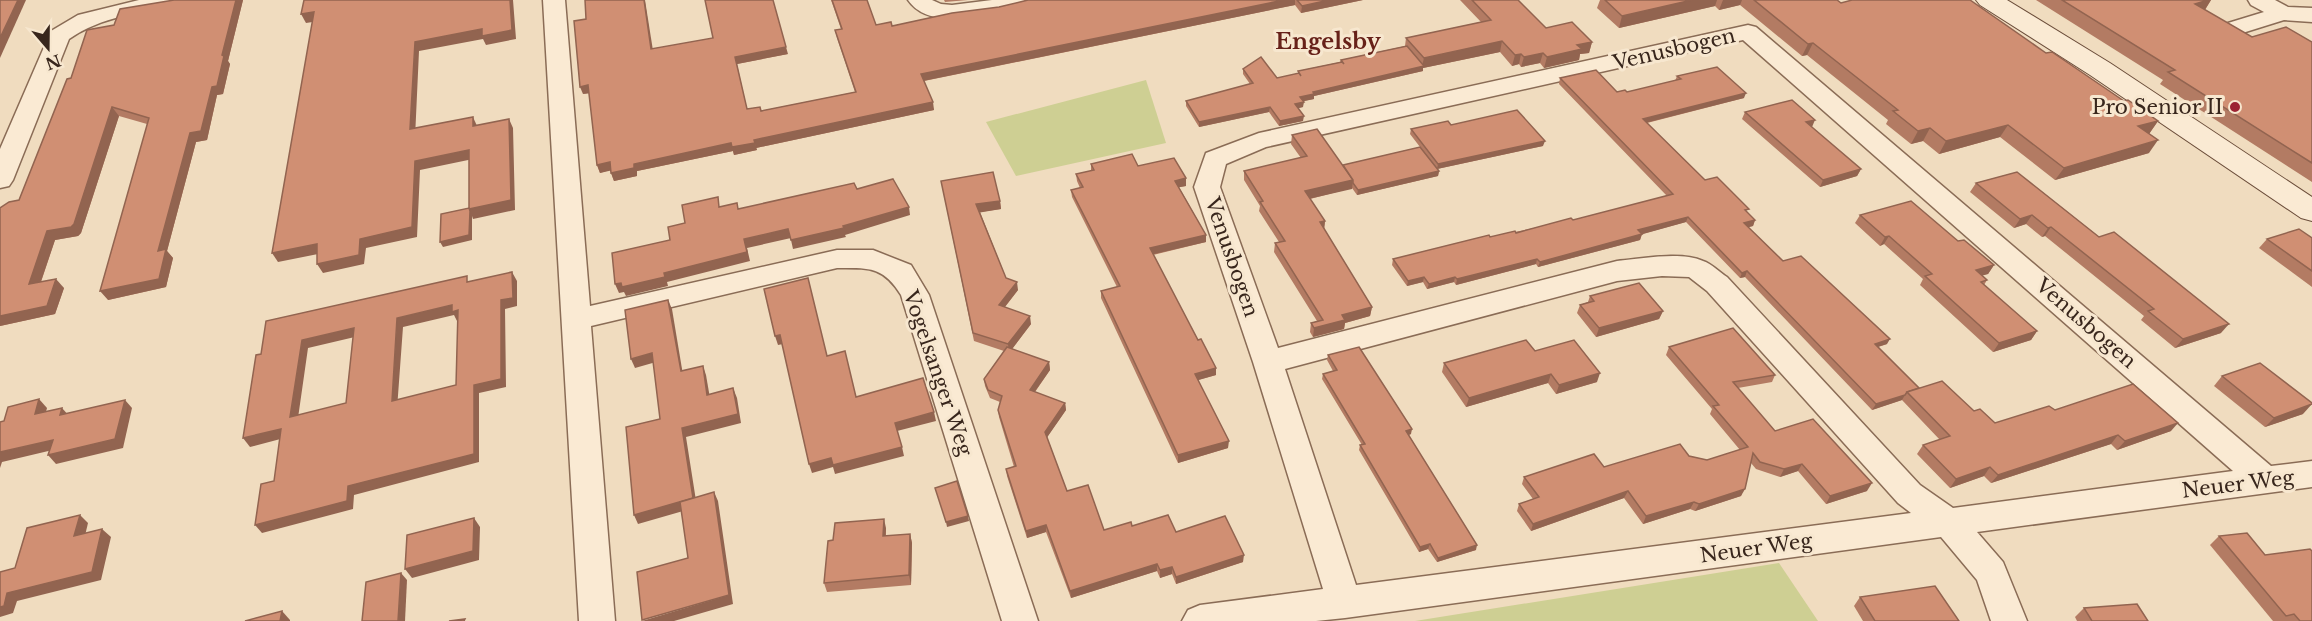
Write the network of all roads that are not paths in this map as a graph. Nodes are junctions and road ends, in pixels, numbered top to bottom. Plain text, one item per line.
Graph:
1 (178, 0) edge
2 (554, 0) edge
3 (919, 0) edge
4 (1021, 0) edge
5 (1989, 0) edge
6 (2259, 0) edge
7 (101, 7) edge
8 (2283, 13) junction
9 (2312, 15) edge
10 (2236, 28) edge
11 (0, 180) edge
12 (2312, 211) edge
13 (576, 319) junction
14 (1268, 362) junction
15 (2312, 474) edge
16 (2264, 479) junction
17 (1949, 523) junction
18 (1345, 603) junction
19 (597, 621) edge
20 (1020, 621) edge
21 (1200, 621) edge
22 (2009, 621) edge

1 - 7 street
2 - 13 street
3 - 4 street
5 - 12 street
6 - 8 street
7 - 11 street
8 - 9 street
8 - 10 street
13 - 19 street
13 - 20 street, Vogelsanger Weg
14 - 16 street, Venusbogen
14 - 17 street
14 - 18 street, Venusbogen
15 - 16 street, Neuer Weg
16 - 17 street, Neuer Weg
17 - 18 street, Neuer Weg
17 - 22 street
18 - 21 street, Neuer Weg

